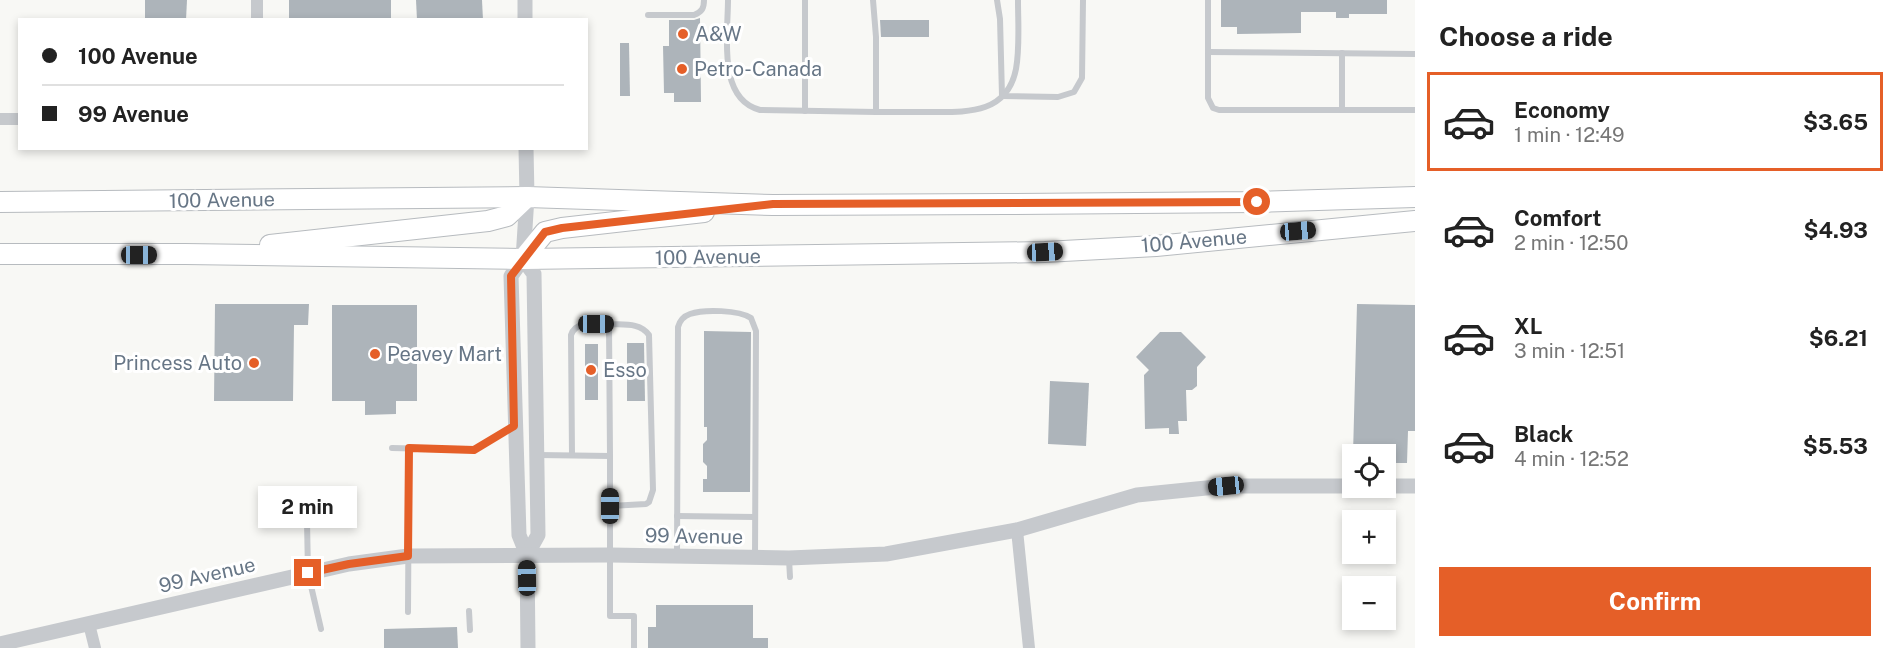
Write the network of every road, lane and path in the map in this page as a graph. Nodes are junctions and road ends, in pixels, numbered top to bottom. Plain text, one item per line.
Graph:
1 (257, 0) edge
2 (525, 0) edge
3 (704, 0) edge
4 (728, 0) edge
5 (805, 0) edge
6 (873, 0) edge
7 (997, 0) edge
8 (1018, 0) edge
9 (1083, 0) edge
10 (1208, 0) edge
11 (648, 15) dead end
12 (257, 18) edge
13 (525, 18) edge
14 (1208, 52) junction
15 (1342, 53) junction
16 (1415, 54) edge
17 (1002, 96) junction
18 (1342, 110) junction
19 (1415, 110) edge
20 (805, 111) junction
21 (876, 112) junction
22 (0, 119) edge
23 (18, 119) edge
24 (526, 150) edge
25 (1415, 196) edge
26 (527, 197) junction
27 (0, 202) edge
28 (773, 204) junction
29 (1394, 210) junction
30 (1415, 221) edge
31 (0, 254) edge
32 (185, 255) junction
33 (523, 259) junction
34 (609, 324) junction
35 (514, 426) junction
36 (392, 448) dead end
37 (409, 448) junction
38 (536, 455) junction
39 (572, 455) junction
40 (610, 456) junction
41 (1342, 486) edge
42 (1396, 486) edge
43 (1415, 486) edge
44 (610, 506) junction
45 (677, 516) junction
46 (755, 517) junction
47 (308, 521) dead end
48 (1017, 530) junction
49 (527, 555) junction
50 (610, 555) junction
51 (408, 556) junction
52 (677, 556) junction
53 (755, 558) junction
54 (789, 558) junction
55 (308, 573) junction
56 (790, 578) dead end
57 (469, 611) dead end
58 (408, 612) dead end
59 (88, 624) junction
60 (321, 629) dead end
61 (470, 630) dead end
62 (0, 644) edge
63 (95, 648) edge
64 (528, 648) edge
65 (634, 648) edge
66 (1029, 648) edge

1 - 12 street
2 - 13 street
3 - 11 lane
4 - 20 lane
5 - 20 lane
6 - 21 lane
7 - 17 lane
8 - 17 lane
9 - 17 lane
10 - 14 lane
14 - 15 lane
14 - 18 lane
15 - 16 lane
15 - 18 lane
17 - 21 lane
18 - 19 lane
20 - 21 lane
22 - 23 street
24 - 26 street
25 - 29 main road, 100 Avenue
26 - 27 main road, 100 Avenue
26 - 28 main road, 100 Avenue
26 - 32 main road
26 - 33 street
28 - 29 main road, 100 Avenue
28 - 33 main road
29 - 30 main road, 100 Avenue
29 - 33 main road, 100 Avenue
31 - 32 main road, 100 Avenue
32 - 33 main road, 100 Avenue
33 - 35 street
33 - 38 street
34 - 39 lane
34 - 40 lane
34 - 44 lane
35 - 37 lane
35 - 49 street
36 - 37 lane
37 - 51 lane
38 - 39 lane
38 - 49 street
39 - 40 lane
40 - 44 lane
41 - 48 street, 99 Avenue
42 - 43 street
44 - 50 lane
45 - 46 lane
45 - 46 lane
45 - 52 lane
46 - 53 lane
47 - 55 lane
48 - 54 street, 99 Avenue
48 - 66 street
49 - 50 street, 99 Avenue
49 - 51 street, 99 Avenue
49 - 64 street
50 - 52 street, 99 Avenue
50 - 65 lane
51 - 55 street, 99 Avenue
51 - 58 lane
52 - 53 street, 99 Avenue
53 - 54 street, 99 Avenue
54 - 56 lane
55 - 59 street, 99 Avenue
55 - 60 lane
57 - 61 lane
59 - 62 street, 99 Avenue
59 - 63 street

